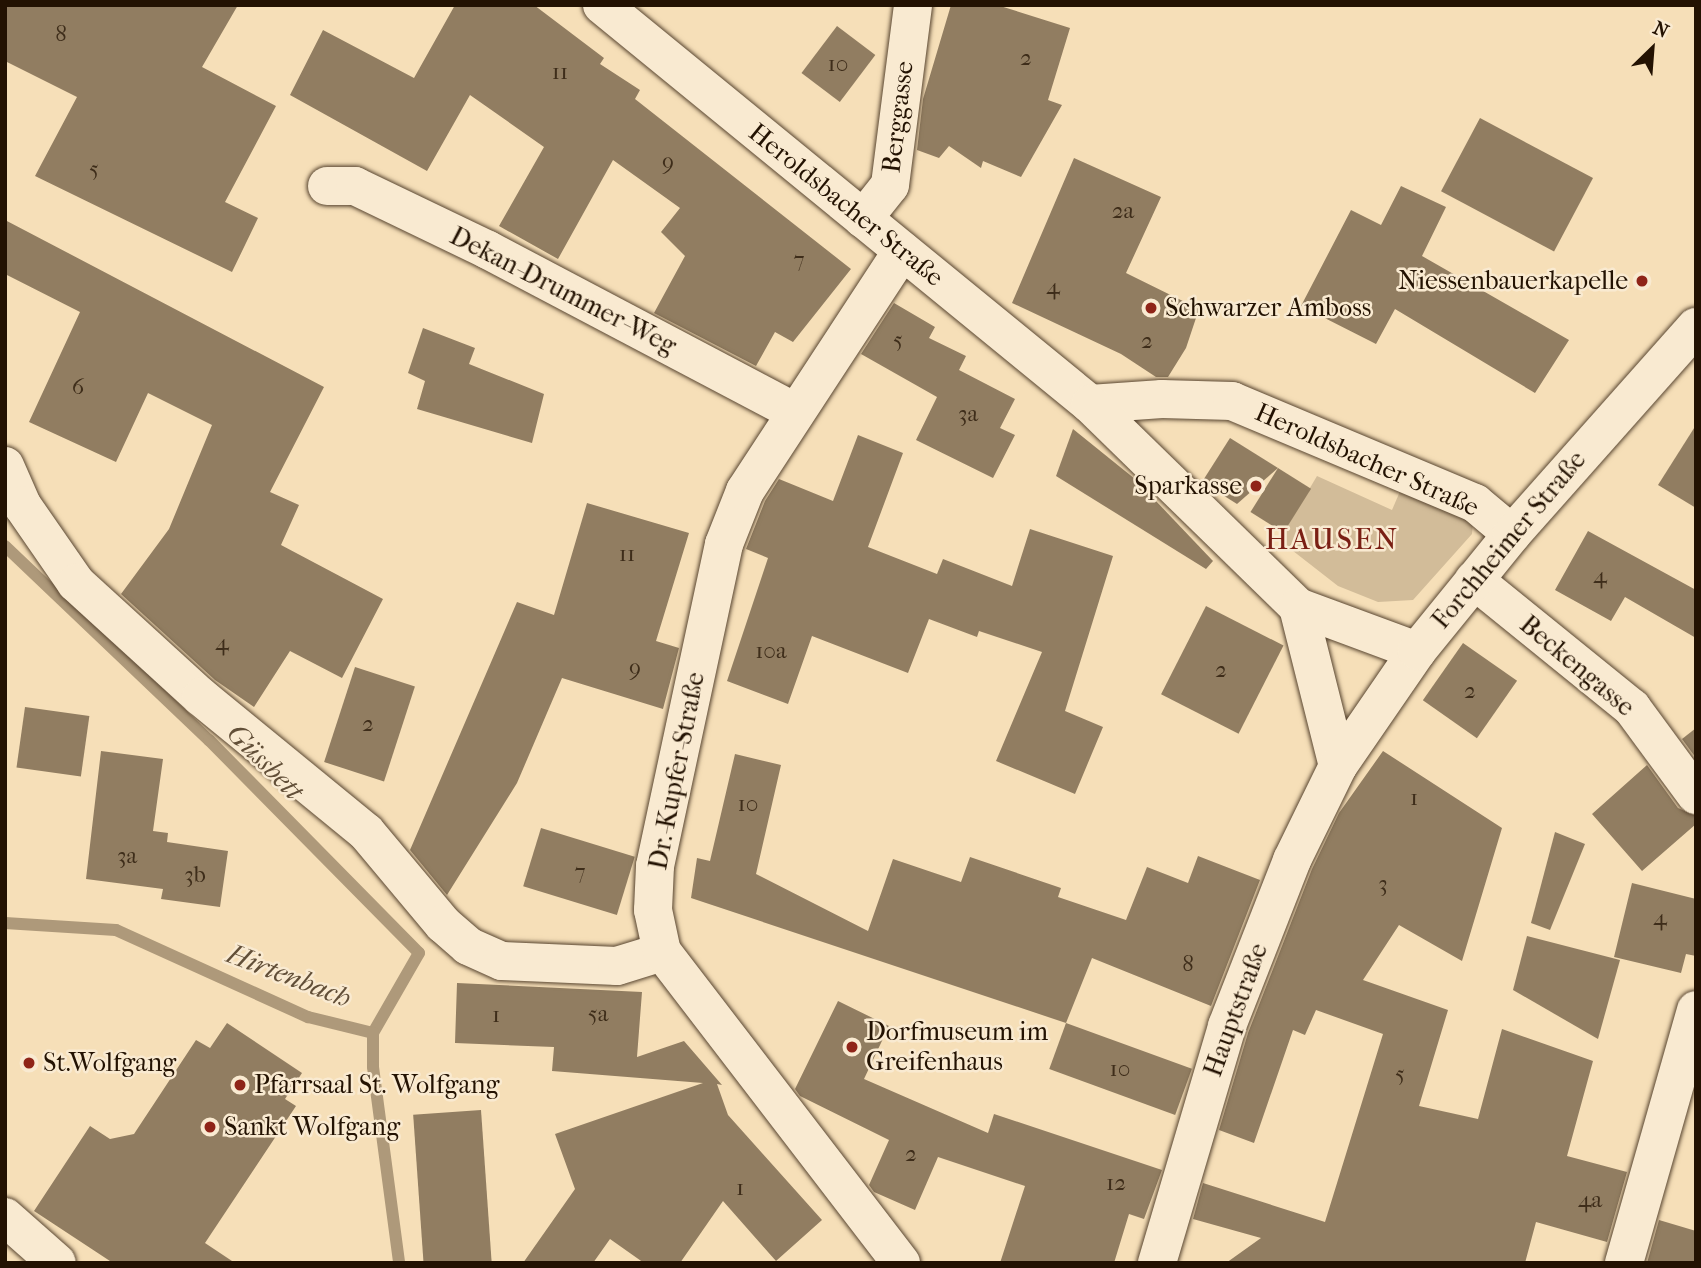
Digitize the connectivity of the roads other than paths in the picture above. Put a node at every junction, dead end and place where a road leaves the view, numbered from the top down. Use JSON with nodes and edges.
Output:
{"nodes":[{"id":1,"x":602,"y":5,"type":"edge"},
{"id":2,"x":912,"y":5,"type":"edge"},
{"id":3,"x":327,"y":186,"type":"dead end"},
{"id":4,"x":863,"y":219,"type":"junction"},
{"id":5,"x":902,"y":251,"type":"junction"},
{"id":6,"x":1696,"y":327,"type":"edge"},
{"id":7,"x":1090,"y":404,"type":"junction"},
{"id":8,"x":794,"y":412,"type":"junction"},
{"id":9,"x":5,"y":466,"type":"edge"},
{"id":10,"x":1511,"y":534,"type":"junction"},
{"id":11,"x":1474,"y":580,"type":"junction"},
{"id":12,"x":1298,"y":607,"type":"junction"},
{"id":13,"x":1417,"y":651,"type":"junction"},
{"id":14,"x":1338,"y":766,"type":"junction"},
{"id":15,"x":1696,"y":795,"type":"edge"},
{"id":16,"x":662,"y":953,"type":"junction"},
{"id":17,"x":1696,"y":1010,"type":"edge"},
{"id":18,"x":5,"y":1217,"type":"edge"},
{"id":19,"x":57,"y":1263,"type":"edge"},
{"id":20,"x":901,"y":1263,"type":"edge"},
{"id":21,"x":1157,"y":1263,"type":"edge"},
{"id":22,"x":1624,"y":1263,"type":"edge"}],
"edges":[{"from":1,"to":4,"type":"street","name":"Heroldsbacher Straße"},
{"from":2,"to":4,"type":"street","name":"Berggasse"},
{"from":3,"to":8,"type":"street","name":"Dekan-Drummer-Weg"},
{"from":4,"to":5,"type":"street","name":"Heroldsbacher Straße"},
{"from":5,"to":7,"type":"street","name":"Heroldsbacher Straße"},
{"from":5,"to":8,"type":"street","name":"Dr.-Kupfer-Straße"},
{"from":6,"to":10,"type":"street","name":"Forchheimer Straße"},
{"from":7,"to":10,"type":"street","name":"Heroldsbacher Straße"},
{"from":7,"to":12,"type":"street","name":"Heroldsbacher Straße"},
{"from":8,"to":16,"type":"street","name":"Dr.-Kupfer-Straße"},
{"from":9,"to":16,"type":"street"},
{"from":10,"to":11,"type":"street","name":"Forchheimer Straße"},
{"from":11,"to":13,"type":"street","name":"Forchheimer Straße"},
{"from":11,"to":15,"type":"street","name":"Beckengasse"},
{"from":12,"to":13,"type":"street","name":"Heroldsbacher Straße"},
{"from":12,"to":14,"type":"street"},
{"from":13,"to":14,"type":"street","name":"Forchheimer Straße"},
{"from":14,"to":21,"type":"street","name":"Hauptstraße"},
{"from":16,"to":20,"type":"street","name":"Dr.-Kupfer-Straße"},
{"from":17,"to":22,"type":"street"},
{"from":18,"to":19,"type":"street"}]}
